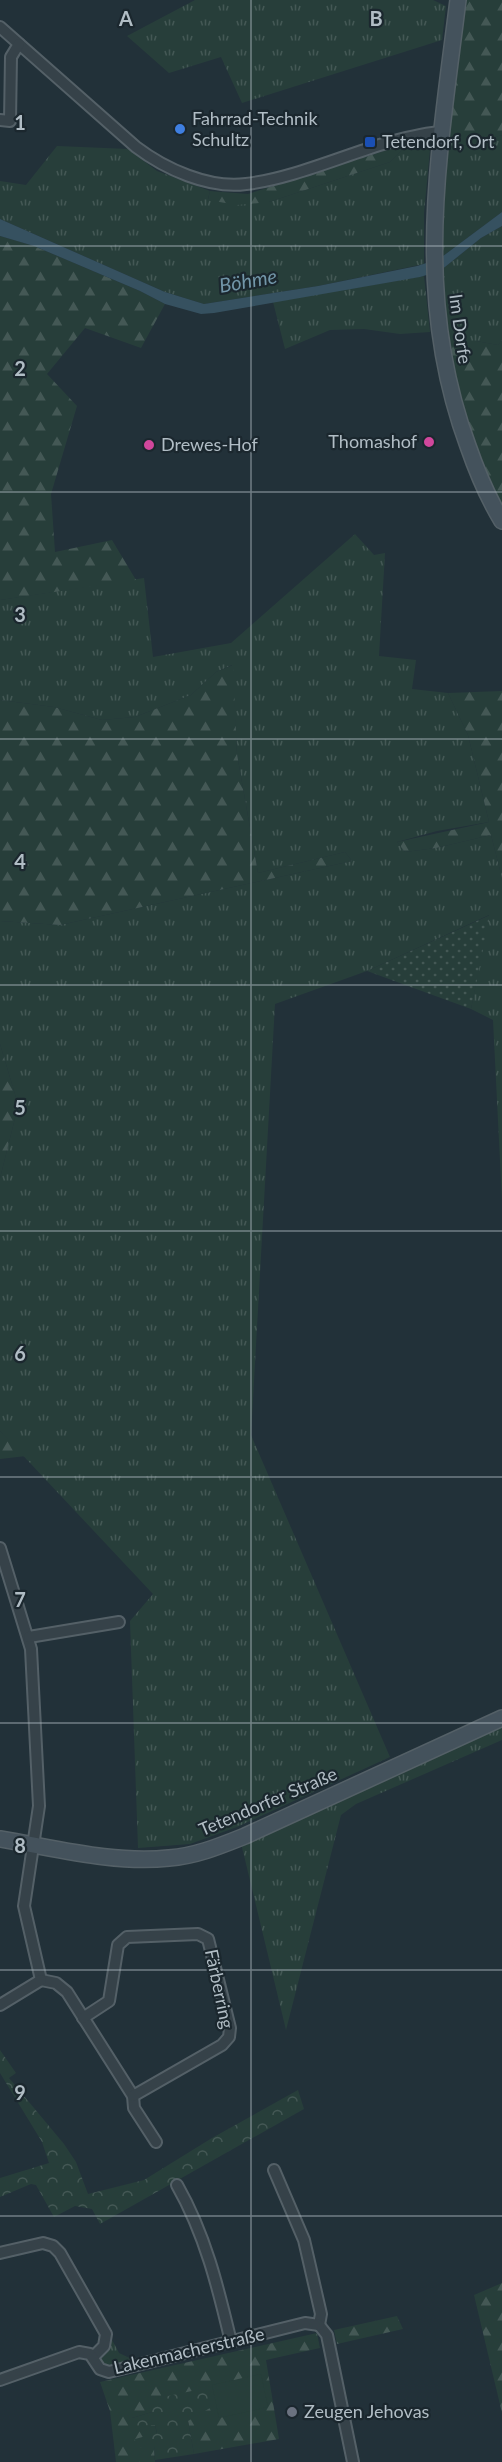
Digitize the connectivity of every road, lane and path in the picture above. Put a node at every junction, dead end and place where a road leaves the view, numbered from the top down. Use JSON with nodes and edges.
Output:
{"nodes":[{"id":1,"x":458,"y":0,"type":"edge"},
{"id":2,"x":0,"y":27,"type":"edge"},
{"id":3,"x":20,"y":44,"type":"junction"},
{"id":4,"x":0,"y":120,"type":"edge"},
{"id":5,"x":442,"y":132,"type":"junction"},
{"id":6,"x":502,"y":521,"type":"edge"},
{"id":7,"x":0,"y":1548,"type":"edge"},
{"id":8,"x":119,"y":1622,"type":"dead end"},
{"id":9,"x":29,"y":1637,"type":"junction"},
{"id":10,"x":502,"y":1718,"type":"edge"},
{"id":11,"x":0,"y":1839,"type":"edge"},
{"id":12,"x":33,"y":1844,"type":"junction"},
{"id":13,"x":41,"y":1980,"type":"junction"},
{"id":14,"x":0,"y":2005,"type":"edge"},
{"id":15,"x":83,"y":2018,"type":"junction"},
{"id":16,"x":134,"y":2096,"type":"junction"},
{"id":17,"x":156,"y":2142,"type":"dead end"},
{"id":18,"x":274,"y":2170,"type":"dead end"},
{"id":19,"x":177,"y":2185,"type":"dead end"},
{"id":20,"x":0,"y":2253,"type":"edge"},
{"id":21,"x":319,"y":2325,"type":"junction"},
{"id":22,"x":231,"y":2342,"type":"junction"},
{"id":23,"x":93,"y":2356,"type":"junction"},
{"id":24,"x":0,"y":2380,"type":"edge"},
{"id":25,"x":353,"y":2462,"type":"edge"}],
"edges":[{"from":1,"to":5,"type":"street","name":"Im Dorfe"},
{"from":2,"to":3,"type":"street"},
{"from":3,"to":4,"type":"street"},
{"from":3,"to":5,"type":"street"},
{"from":5,"to":6,"type":"street","name":"Im Dorfe"},
{"from":7,"to":9,"type":"street"},
{"from":8,"to":9,"type":"street"},
{"from":9,"to":12,"type":"street"},
{"from":10,"to":12,"type":"street","name":"Tetendorfer Straße"},
{"from":11,"to":12,"type":"street","name":"Tetendorfer Straße"},
{"from":12,"to":13,"type":"street"},
{"from":13,"to":14,"type":"street"},
{"from":13,"to":15,"type":"street"},
{"from":15,"to":16,"type":"street"},
{"from":15,"to":16,"type":"street","name":"Färberring"},
{"from":16,"to":17,"type":"street"},
{"from":18,"to":21,"type":"street"},
{"from":19,"to":22,"type":"street"},
{"from":20,"to":23,"type":"street"},
{"from":21,"to":22,"type":"street","name":"Lakenmacherstraße"},
{"from":21,"to":25,"type":"street"},
{"from":22,"to":23,"type":"street","name":"Lakenmacherstraße"},
{"from":23,"to":24,"type":"street","name":"Lakenmacherstraße"}]}
